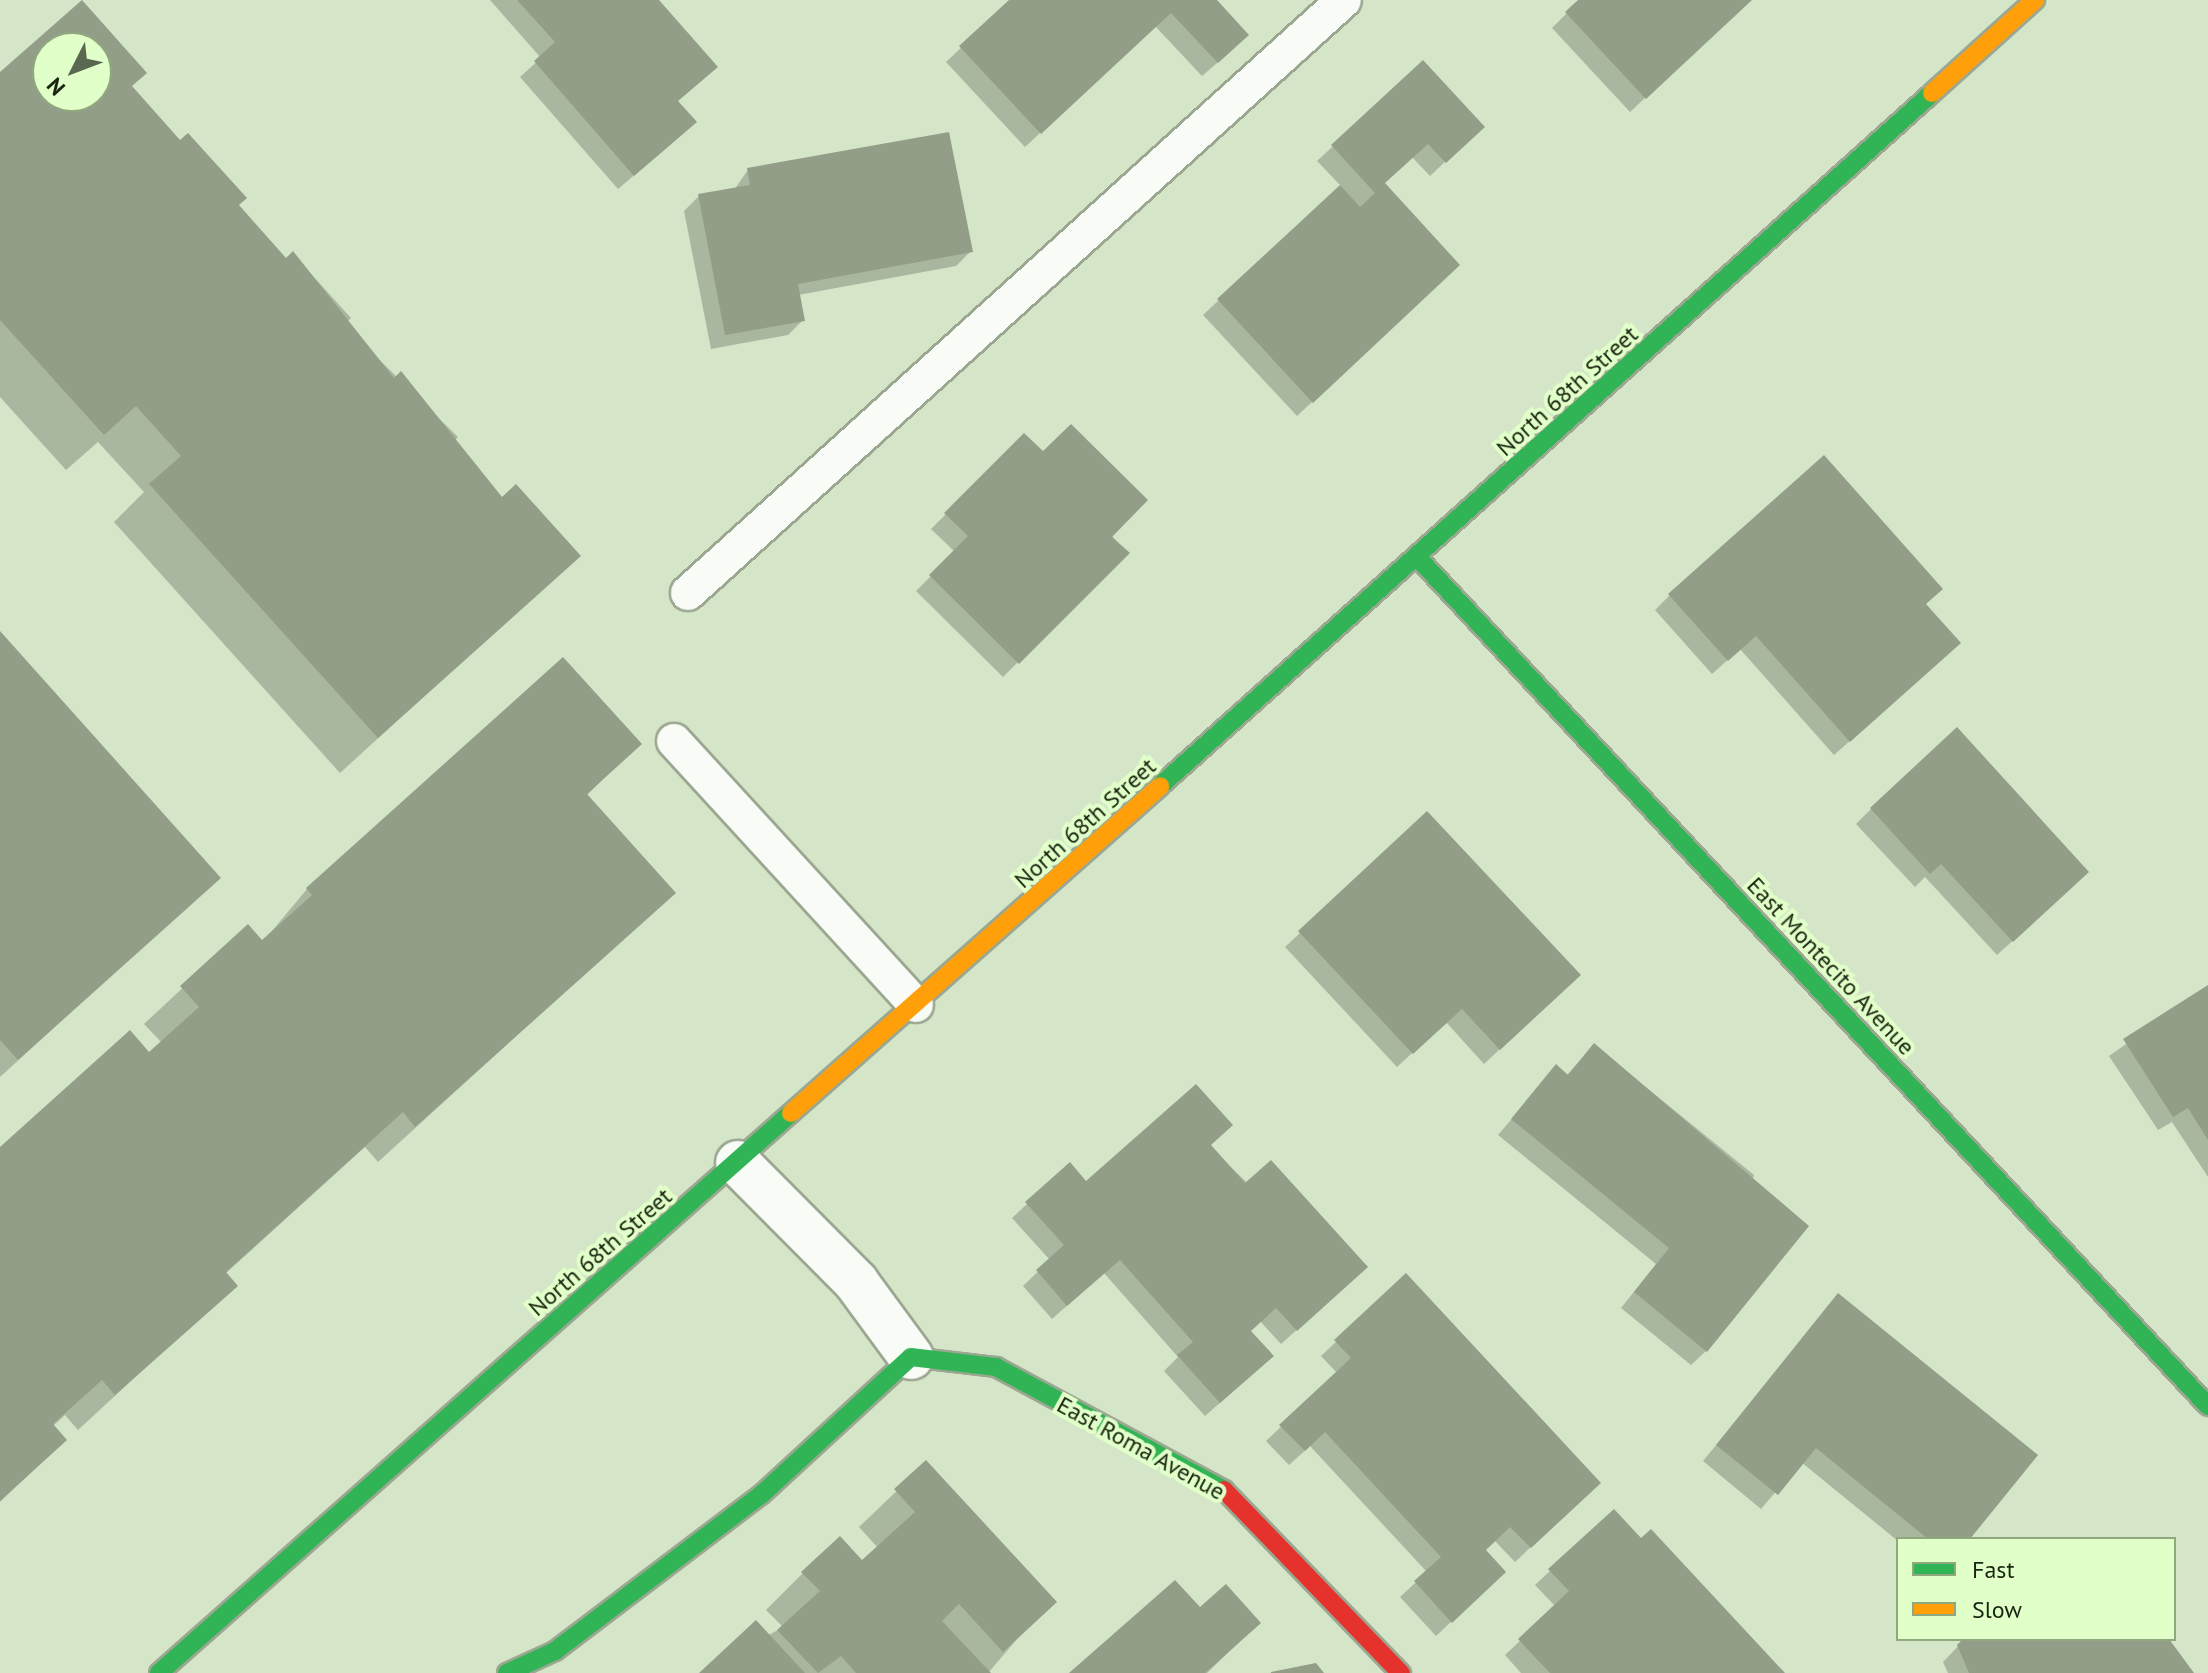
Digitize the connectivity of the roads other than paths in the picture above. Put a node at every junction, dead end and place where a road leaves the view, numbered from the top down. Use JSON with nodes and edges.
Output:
{"nodes":[{"id":1,"x":1344,"y":0,"type":"edge"},
{"id":2,"x":2035,"y":0,"type":"edge"},
{"id":3,"x":1418,"y":558,"type":"junction"},
{"id":4,"x":688,"y":593,"type":"dead end"},
{"id":5,"x":674,"y":741,"type":"dead end"},
{"id":6,"x":916,"y":1005,"type":"junction"},
{"id":7,"x":738,"y":1163,"type":"junction"},
{"id":8,"x":911,"y":1357,"type":"junction"},
{"id":9,"x":2208,"y":1406,"type":"edge"},
{"id":10,"x":565,"y":1662,"type":"edge"},
{"id":11,"x":159,"y":1673,"type":"edge"},
{"id":12,"x":507,"y":1673,"type":"edge"},
{"id":13,"x":1401,"y":1673,"type":"edge"}],
"edges":[{"from":1,"to":4,"type":"lane"},
{"from":2,"to":3,"type":"street","name":"North 68th Street"},
{"from":3,"to":6,"type":"street","name":"North 68th Street"},
{"from":3,"to":9,"type":"street","name":"East Montecito Avenue"},
{"from":5,"to":6,"type":"lane"},
{"from":6,"to":7,"type":"street","name":"North 68th Street"},
{"from":7,"to":8,"type":"street"},
{"from":7,"to":11,"type":"street","name":"North 68th Street"},
{"from":8,"to":10,"type":"street"},
{"from":8,"to":13,"type":"street","name":"East Roma Avenue"},
{"from":10,"to":12,"type":"street"}]}
